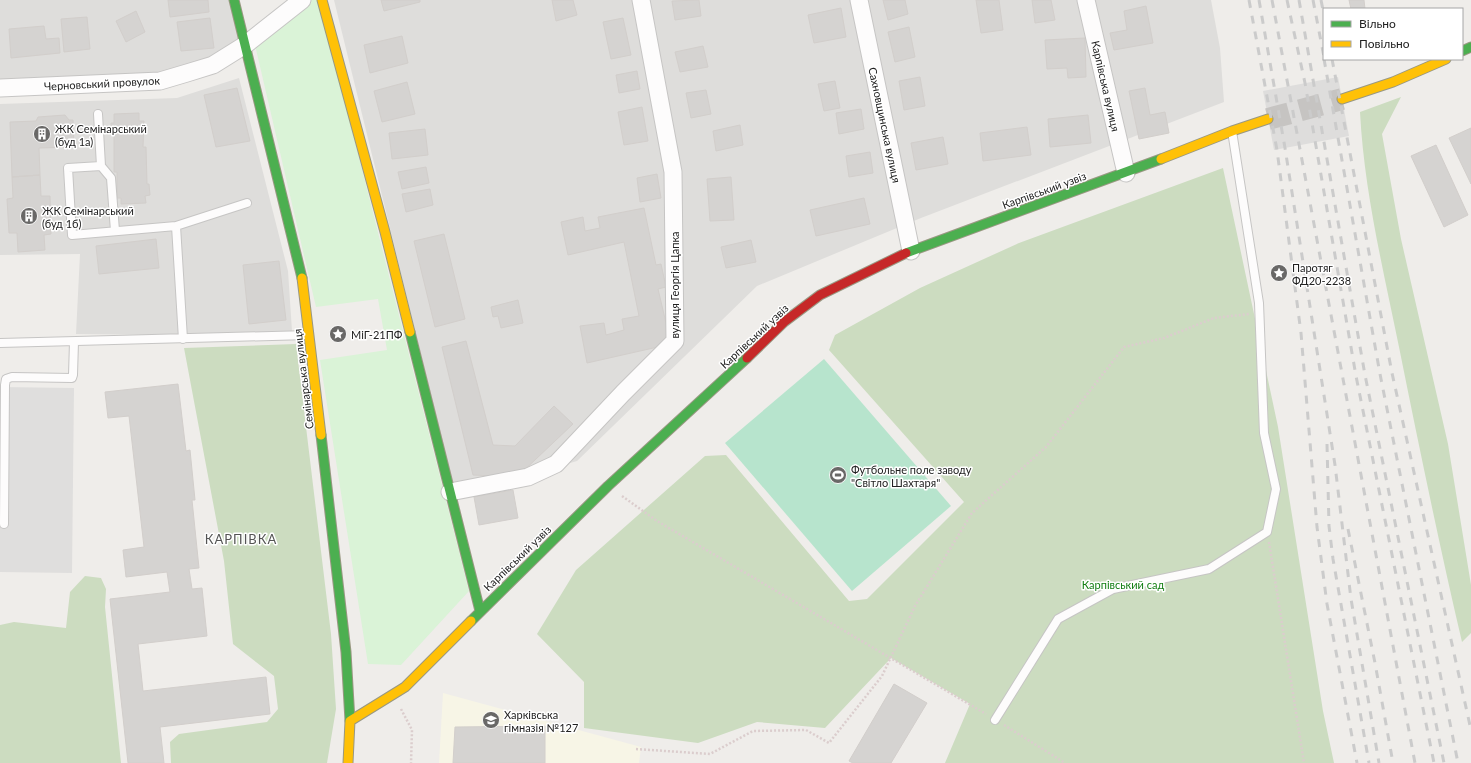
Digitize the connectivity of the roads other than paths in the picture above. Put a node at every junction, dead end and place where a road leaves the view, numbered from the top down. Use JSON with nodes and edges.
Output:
{"nodes":[{"id":1,"x":234,"y":0,"type":"edge"},
{"id":2,"x":302,"y":0,"type":"edge"},
{"id":3,"x":322,"y":0,"type":"edge"},
{"id":4,"x":641,"y":0,"type":"edge"},
{"id":5,"x":859,"y":0,"type":"edge"},
{"id":6,"x":1086,"y":0,"type":"edge"},
{"id":7,"x":245,"y":46,"type":"junction"},
{"id":8,"x":1444,"y":60,"type":"edge"},
{"id":9,"x":0,"y":88,"type":"edge"},
{"id":10,"x":1342,"y":99,"type":"tunnel mouth"},
{"id":11,"x":98,"y":114,"type":"dead end"},
{"id":12,"x":1268,"y":119,"type":"tunnel mouth"},
{"id":13,"x":1232,"y":130,"type":"junction"},
{"id":14,"x":101,"y":166,"type":"junction"},
{"id":15,"x":1126,"y":173,"type":"junction"},
{"id":16,"x":247,"y":203,"type":"dead end"},
{"id":17,"x":176,"y":226,"type":"junction"},
{"id":18,"x":115,"y":231,"type":"junction"},
{"id":19,"x":911,"y":251,"type":"junction"},
{"id":20,"x":310,"y":335,"type":"junction"},
{"id":21,"x":184,"y":339,"type":"junction"},
{"id":22,"x":74,"y":342,"type":"junction"},
{"id":23,"x":0,"y":343,"type":"edge"},
{"id":24,"x":450,"y":492,"type":"junction"},
{"id":25,"x":4,"y":524,"type":"dead end"},
{"id":26,"x":480,"y":611,"type":"junction"},
{"id":27,"x":350,"y":720,"type":"junction"},
{"id":28,"x":995,"y":720,"type":"road end"},
{"id":29,"x":348,"y":763,"type":"edge"}],
"edges":[{"from":1,"to":7,"type":"main road","name":"Семінарська вулиця"},
{"from":2,"to":7,"type":"street","name":"Черновський провулок"},
{"from":3,"to":24,"type":"main road"},
{"from":4,"to":24,"type":"street","name":"вулиця Георгія Цапка"},
{"from":5,"to":19,"type":"street","name":"Сахновщинська вулиця"},
{"from":6,"to":15,"type":"street","name":"Карпівська вулиця"},
{"from":7,"to":9,"type":"street","name":"Черновський провулок"},
{"from":7,"to":20,"type":"main road","name":"Семінарська вулиця"},
{"from":8,"to":10,"type":"main road"},
{"from":11,"to":14,"type":"lane"},
{"from":12,"to":13,"type":"main road","name":"Карпівський узвіз"},
{"from":13,"to":15,"type":"main road","name":"Карпівський узвіз"},
{"from":13,"to":28,"type":"lane"},
{"from":14,"to":18,"type":"lane"},
{"from":14,"to":18,"type":"lane"},
{"from":15,"to":19,"type":"main road","name":"Карпівський узвіз"},
{"from":16,"to":17,"type":"lane"},
{"from":17,"to":18,"type":"lane"},
{"from":17,"to":21,"type":"lane"},
{"from":19,"to":26,"type":"main road","name":"Карпівський узвіз"},
{"from":20,"to":21,"type":"lane"},
{"from":20,"to":27,"type":"main road","name":"Семінарська вулиця"},
{"from":21,"to":22,"type":"lane"},
{"from":22,"to":23,"type":"lane"},
{"from":22,"to":25,"type":"lane"},
{"from":24,"to":26,"type":"main road"},
{"from":26,"to":27,"type":"main road","name":"Карпівський узвіз"},
{"from":27,"to":29,"type":"main road","name":"Семінарська вулиця"}]}
